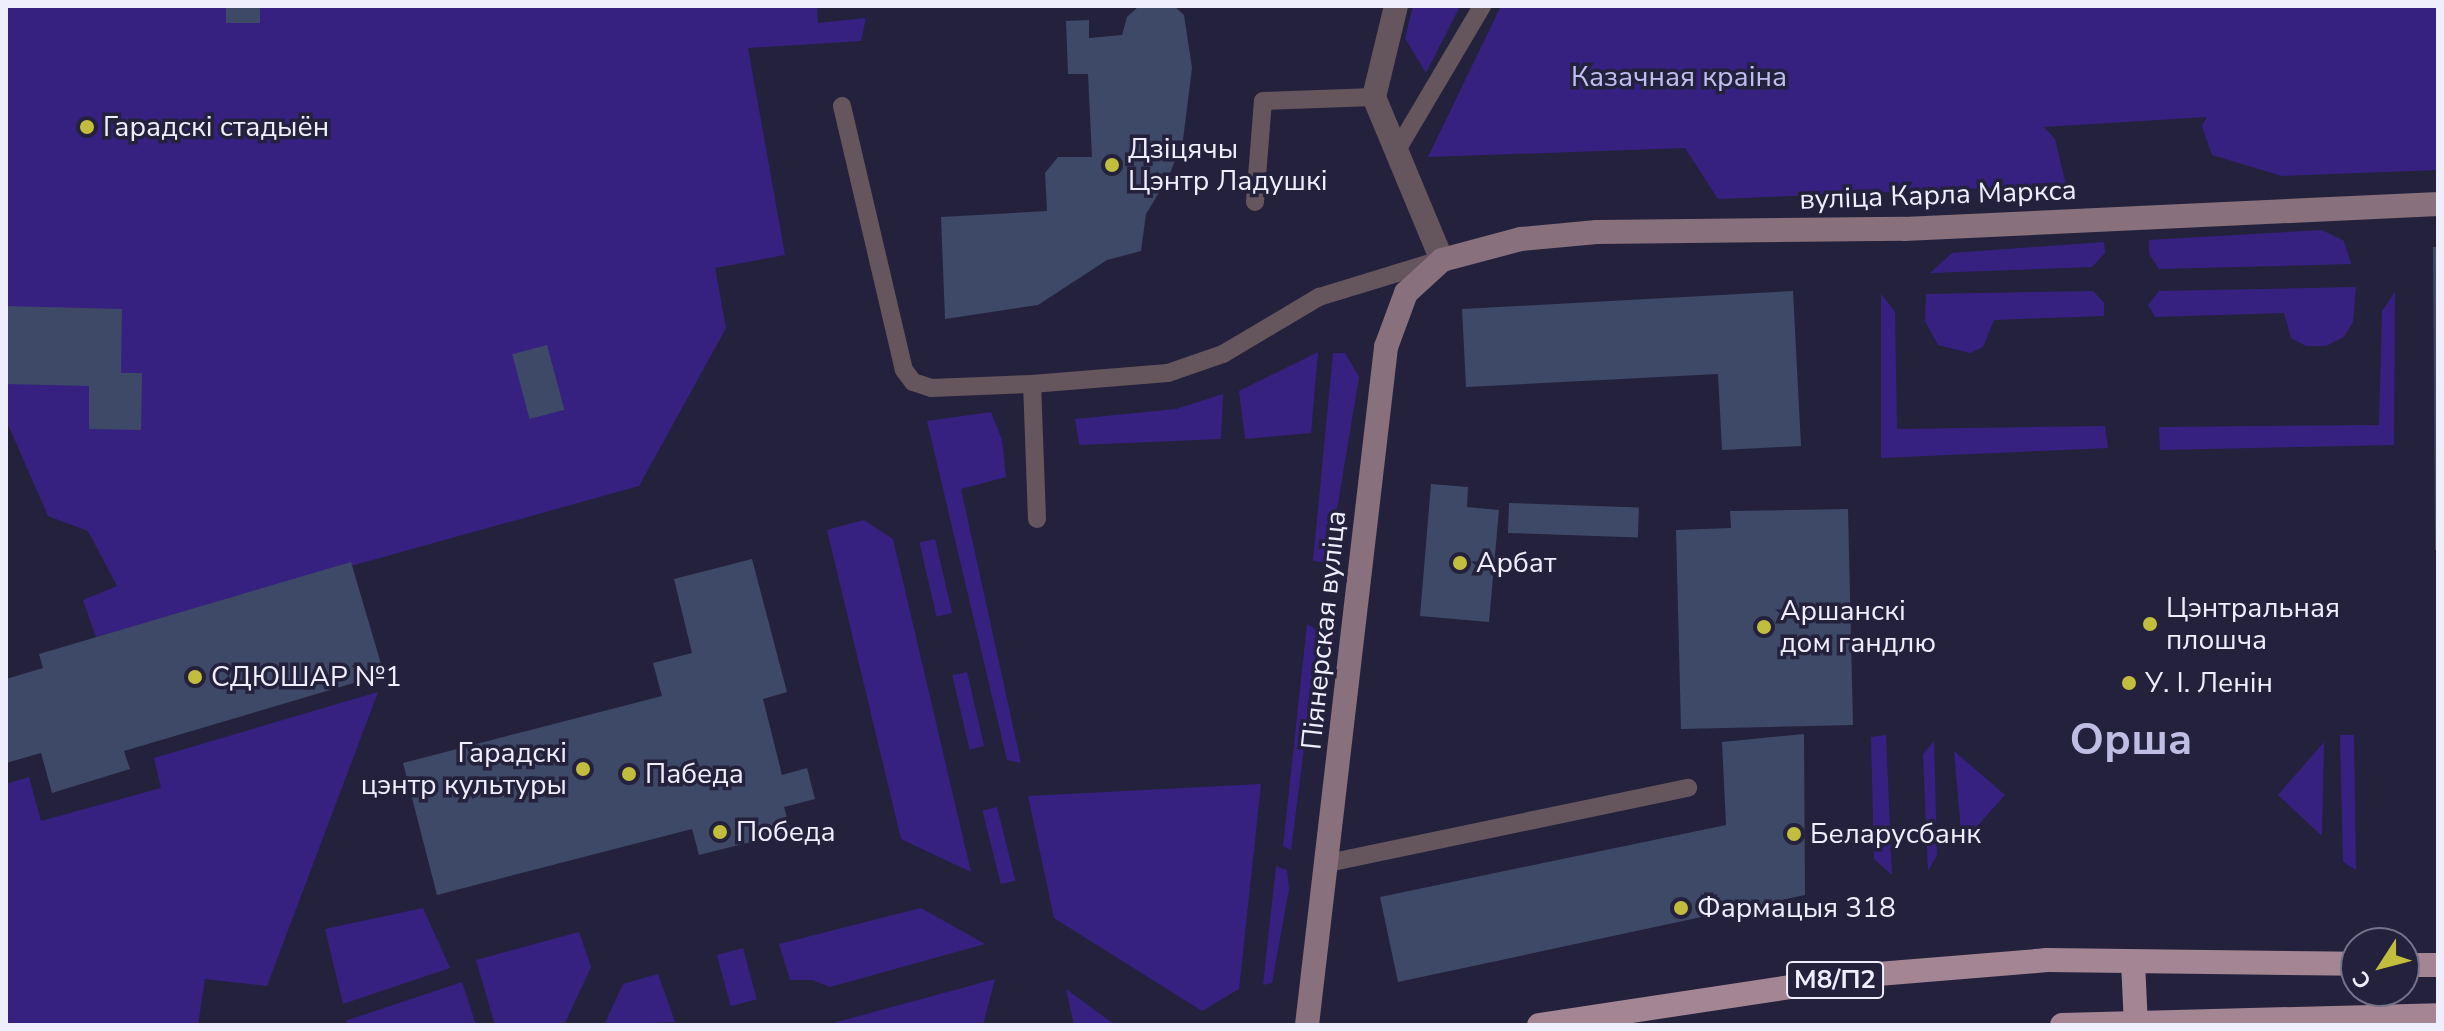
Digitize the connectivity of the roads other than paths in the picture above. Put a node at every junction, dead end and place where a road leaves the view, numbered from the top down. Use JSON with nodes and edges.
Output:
{"nodes":[{"id":1,"x":1396,"y":6,"type":"edge"},
{"id":2,"x":1482,"y":6,"type":"edge"},
{"id":3,"x":1374,"y":97,"type":"junction"},
{"id":4,"x":842,"y":106,"type":"dead end"},
{"id":5,"x":1397,"y":150,"type":"junction"},
{"id":6,"x":1255,"y":202,"type":"dead end"},
{"id":7,"x":2438,"y":204,"type":"edge"},
{"id":8,"x":1442,"y":260,"type":"junction"},
{"id":9,"x":1032,"y":384,"type":"junction"},
{"id":10,"x":1037,"y":519,"type":"dead end"},
{"id":11,"x":1688,"y":788,"type":"dead end"},
{"id":12,"x":1328,"y":863,"type":"junction"},
{"id":13,"x":2133,"y":962,"type":"junction"},
{"id":14,"x":2340,"y":964,"type":"edge"},
{"id":15,"x":2438,"y":1015,"type":"edge"},
{"id":16,"x":2136,"y":1022,"type":"edge"},
{"id":17,"x":1307,"y":1025,"type":"edge"},
{"id":18,"x":1539,"y":1025,"type":"edge"},
{"id":19,"x":2062,"y":1025,"type":"edge"}],
"edges":[{"from":1,"to":3,"type":"street"},
{"from":2,"to":5,"type":"lane"},
{"from":3,"to":5,"type":"street"},
{"from":3,"to":6,"type":"lane"},
{"from":4,"to":9,"type":"lane"},
{"from":5,"to":8,"type":"street"},
{"from":7,"to":8,"type":"street","name":"вуліца Карла Маркса"},
{"from":8,"to":9,"type":"lane"},
{"from":8,"to":12,"type":"street","name":"Піянерская вуліца"},
{"from":9,"to":10,"type":"lane"},
{"from":11,"to":12,"type":"lane"},
{"from":12,"to":17,"type":"street","name":"Піянерская вуліца"},
{"from":13,"to":14,"type":"main road","number":"М8/П2"},
{"from":13,"to":16,"type":"main road"},
{"from":13,"to":18,"type":"main road","number":"М8/П2"},
{"from":15,"to":16,"type":"main road"},
{"from":16,"to":19,"type":"main road"}]}
